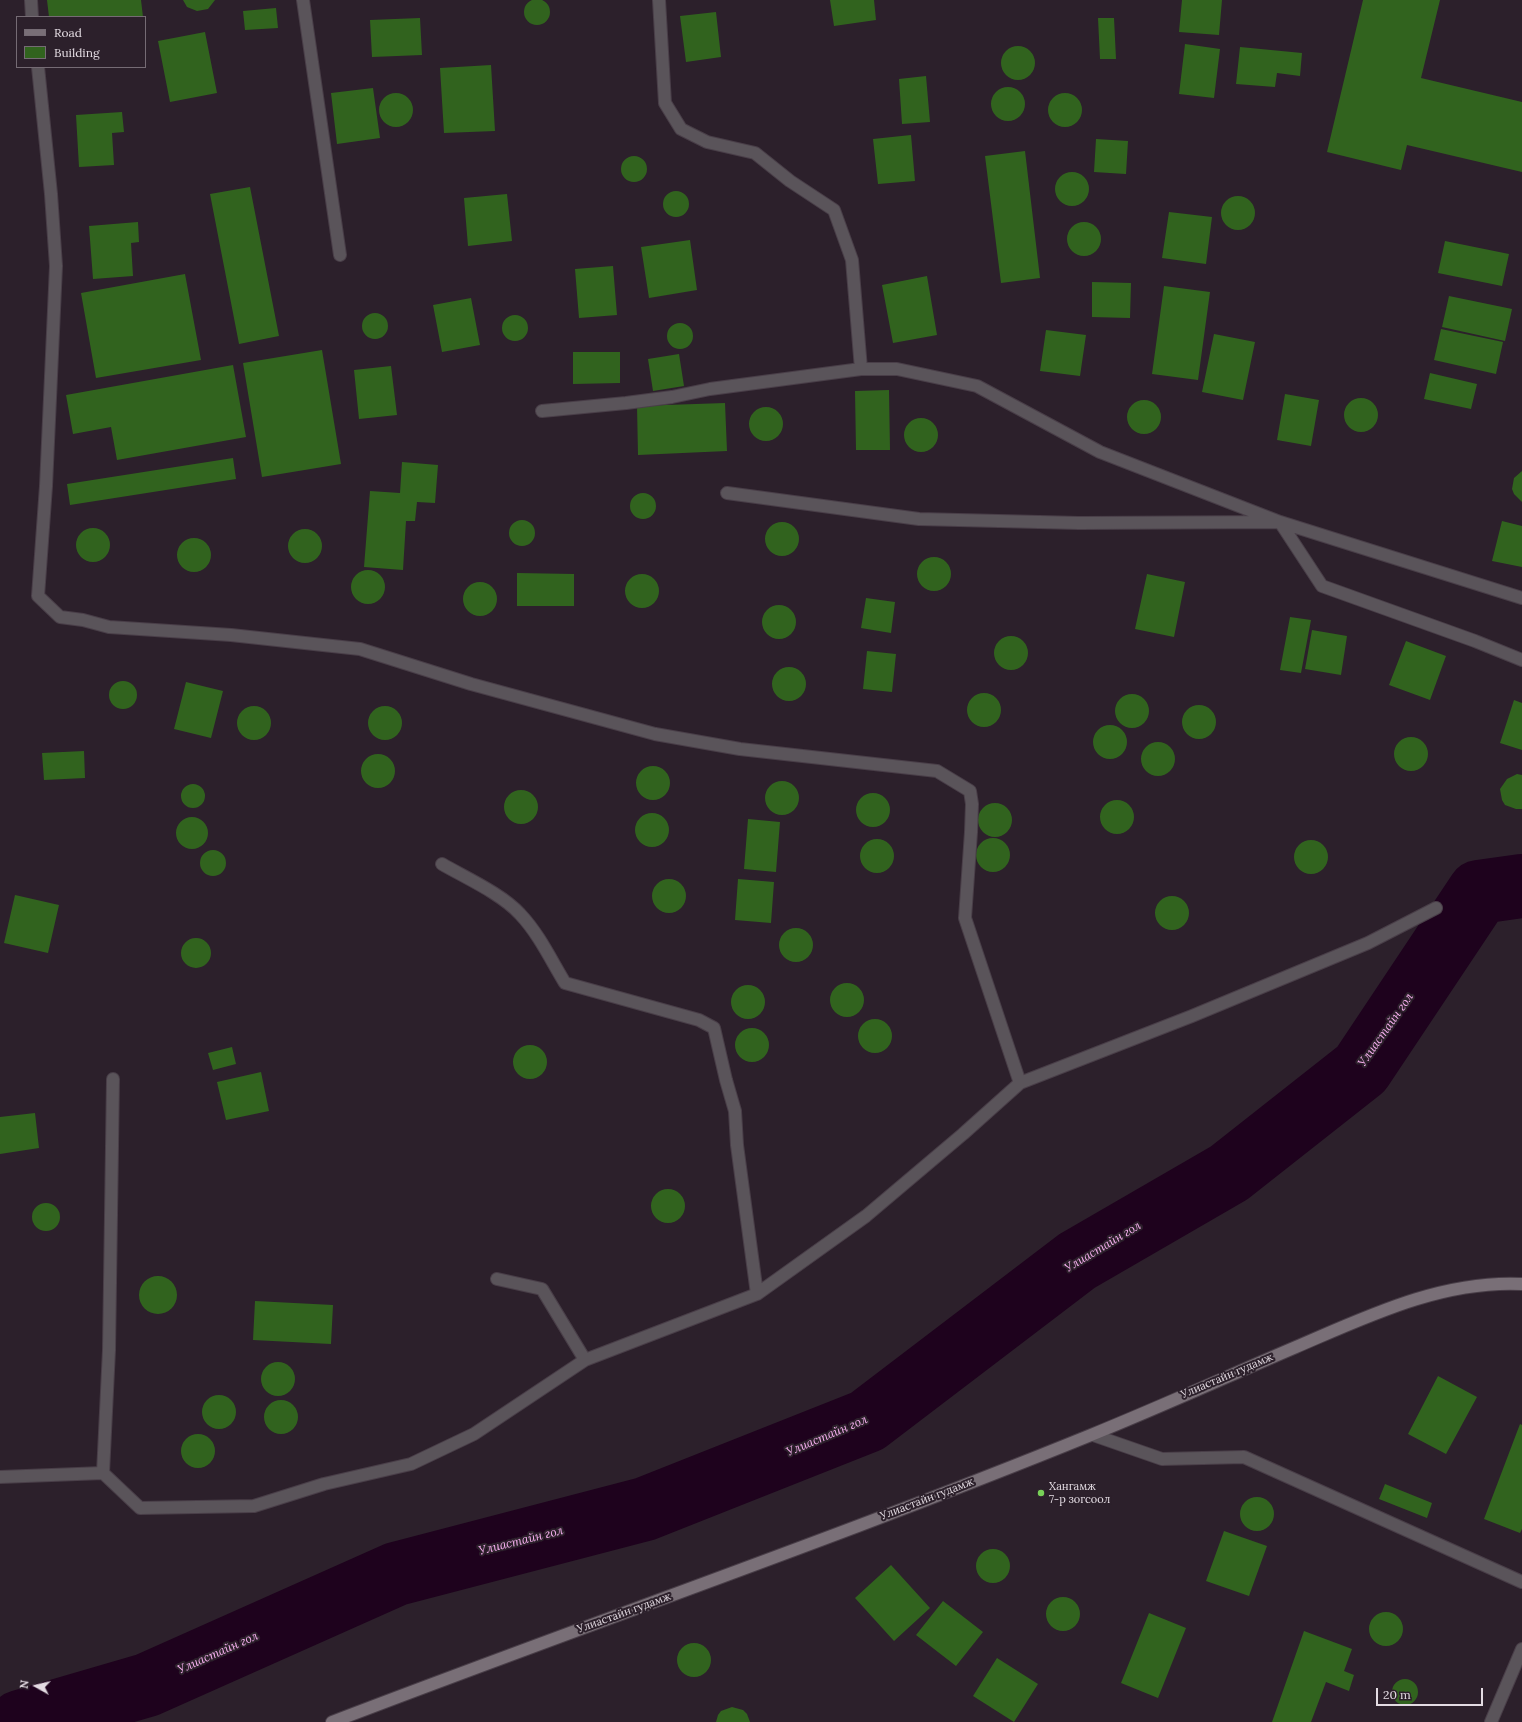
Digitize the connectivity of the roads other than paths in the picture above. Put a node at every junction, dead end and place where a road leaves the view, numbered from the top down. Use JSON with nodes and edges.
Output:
{"nodes":[{"id":1,"x":31,"y":0,"type":"edge"},
{"id":2,"x":302,"y":0,"type":"edge"},
{"id":3,"x":659,"y":0,"type":"edge"},
{"id":4,"x":32,"y":16,"type":"edge"},
{"id":5,"x":38,"y":68,"type":"edge"},
{"id":6,"x":340,"y":255,"type":"dead end"},
{"id":7,"x":861,"y":369,"type":"junction"},
{"id":8,"x":542,"y":411,"type":"dead end"},
{"id":9,"x":727,"y":493,"type":"dead end"},
{"id":10,"x":1280,"y":522,"type":"junction"},
{"id":11,"x":1522,"y":598,"type":"edge"},
{"id":12,"x":1522,"y":660,"type":"edge"},
{"id":13,"x":442,"y":864,"type":"dead end"},
{"id":14,"x":1436,"y":908,"type":"dead end"},
{"id":15,"x":113,"y":1079,"type":"dead end"},
{"id":16,"x":1020,"y":1083,"type":"junction"},
{"id":17,"x":497,"y":1279,"type":"dead end"},
{"id":18,"x":1522,"y":1284,"type":"edge"},
{"id":19,"x":757,"y":1294,"type":"junction"},
{"id":20,"x":585,"y":1360,"type":"junction"},
{"id":21,"x":1093,"y":1435,"type":"junction"},
{"id":22,"x":103,"y":1473,"type":"junction"},
{"id":23,"x":0,"y":1477,"type":"edge"},
{"id":24,"x":1522,"y":1582,"type":"edge"},
{"id":25,"x":1522,"y":1649,"type":"edge"},
{"id":26,"x":332,"y":1722,"type":"edge"},
{"id":27,"x":1490,"y":1722,"type":"edge"}],
"edges":[{"from":1,"to":4,"type":"street"},
{"from":2,"to":6,"type":"street"},
{"from":3,"to":7,"type":"street"},
{"from":5,"to":16,"type":"street"},
{"from":7,"to":8,"type":"street"},
{"from":7,"to":10,"type":"street"},
{"from":9,"to":10,"type":"street"},
{"from":10,"to":11,"type":"street"},
{"from":10,"to":12,"type":"street"},
{"from":13,"to":19,"type":"street"},
{"from":14,"to":16,"type":"street"},
{"from":15,"to":22,"type":"street"},
{"from":16,"to":19,"type":"street"},
{"from":17,"to":20,"type":"street"},
{"from":18,"to":21,"type":"main road","name":"Улиастайн гудамж"},
{"from":19,"to":20,"type":"street"},
{"from":20,"to":22,"type":"street"},
{"from":21,"to":24,"type":"street"},
{"from":21,"to":26,"type":"main road","name":"Улиастайн гудамж"},
{"from":22,"to":23,"type":"street"},
{"from":25,"to":27,"type":"street"}]}
